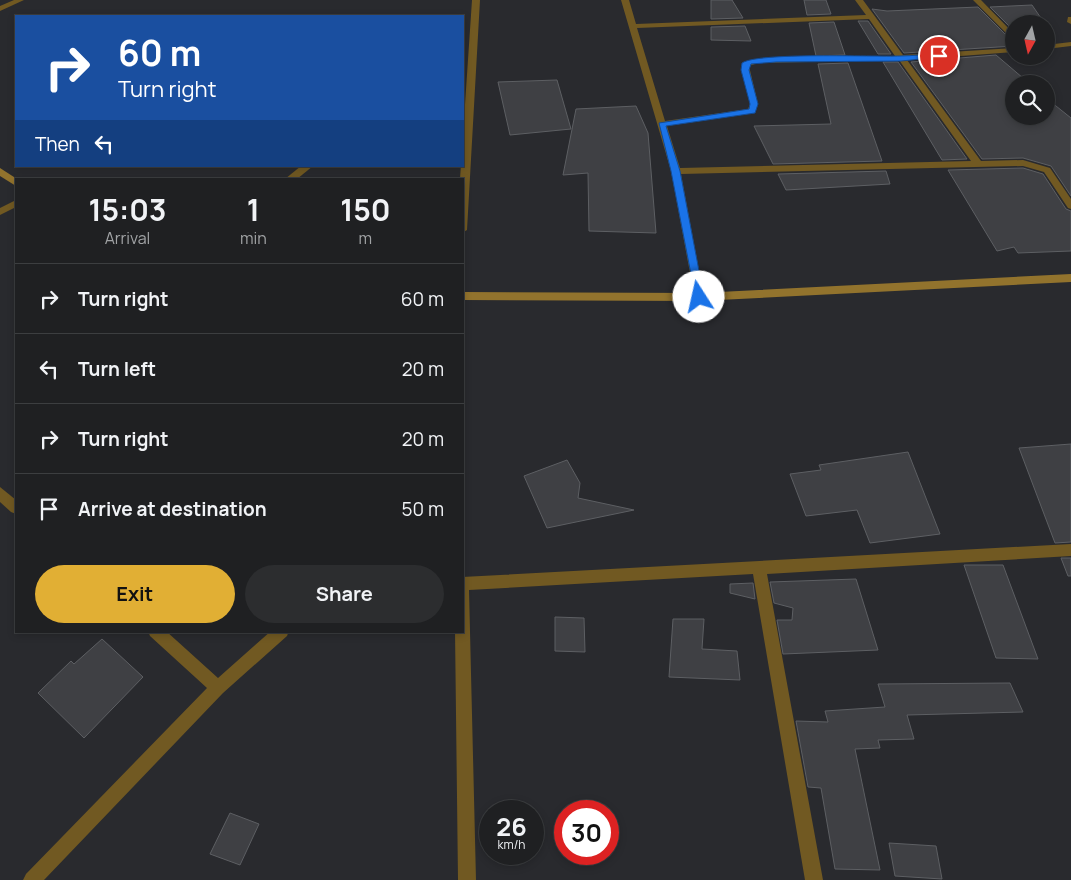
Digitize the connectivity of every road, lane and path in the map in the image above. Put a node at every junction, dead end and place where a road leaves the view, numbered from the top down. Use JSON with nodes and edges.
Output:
{"nodes":[{"id":1,"x":20,"y":0,"type":"edge"},
{"id":2,"x":476,"y":0,"type":"edge"},
{"id":3,"x":625,"y":0,"type":"edge"},
{"id":4,"x":859,"y":0,"type":"edge"},
{"id":5,"x":977,"y":0,"type":"edge"},
{"id":6,"x":0,"y":9,"type":"edge"},
{"id":7,"x":872,"y":17,"type":"junction"},
{"id":8,"x":632,"y":26,"type":"junction"},
{"id":9,"x":1005,"y":30,"type":"edge"},
{"id":10,"x":1071,"y":44,"type":"edge"},
{"id":11,"x":1055,"y":46,"type":"edge"},
{"id":12,"x":474,"y":49,"type":"junction"},
{"id":13,"x":1005,"y":51,"type":"edge"},
{"id":14,"x":464,"y":56,"type":"edge"},
{"id":15,"x":901,"y":58,"type":"junction"},
{"id":16,"x":662,"y":124,"type":"junction"},
{"id":17,"x":978,"y":164,"type":"junction"},
{"id":18,"x":307,"y":167,"type":"edge"},
{"id":19,"x":0,"y":171,"type":"edge"},
{"id":20,"x":676,"y":171,"type":"junction"},
{"id":21,"x":291,"y":178,"type":"edge"},
{"id":22,"x":15,"y":182,"type":"edge"},
{"id":23,"x":464,"y":200,"type":"edge"},
{"id":24,"x":15,"y":204,"type":"edge"},
{"id":25,"x":1071,"y":206,"type":"edge"},
{"id":26,"x":0,"y":212,"type":"edge"},
{"id":27,"x":1071,"y":278,"type":"edge"},
{"id":28,"x":464,"y":296,"type":"edge"},
{"id":29,"x":699,"y":297,"type":"junction"},
{"id":30,"x":0,"y":493,"type":"edge"},
{"id":31,"x":15,"y":507,"type":"edge"},
{"id":32,"x":1071,"y":550,"type":"edge"},
{"id":33,"x":759,"y":567,"type":"junction"},
{"id":34,"x":464,"y":584,"type":"edge"},
{"id":35,"x":156,"y":633,"type":"edge"},
{"id":36,"x":280,"y":633,"type":"edge"},
{"id":37,"x":463,"y":633,"type":"edge"},
{"id":38,"x":218,"y":688,"type":"junction"},
{"id":39,"x":32,"y":880,"type":"edge"},
{"id":40,"x":467,"y":880,"type":"edge"},
{"id":41,"x":814,"y":880,"type":"edge"}],
"edges":[{"from":1,"to":6,"type":"street"},
{"from":2,"to":12,"type":"street"},
{"from":3,"to":8,"type":"street"},
{"from":4,"to":7,"type":"street"},
{"from":5,"to":9,"type":"street"},
{"from":7,"to":8,"type":"street"},
{"from":7,"to":15,"type":"street"},
{"from":8,"to":16,"type":"street"},
{"from":10,"to":11,"type":"street"},
{"from":12,"to":14,"type":"street"},
{"from":12,"to":23,"type":"street"},
{"from":13,"to":15,"type":"street"},
{"from":15,"to":16,"type":"street"},
{"from":15,"to":17,"type":"street"},
{"from":16,"to":20,"type":"street"},
{"from":17,"to":20,"type":"street"},
{"from":17,"to":25,"type":"street"},
{"from":18,"to":21,"type":"street"},
{"from":19,"to":22,"type":"main road"},
{"from":20,"to":29,"type":"street"},
{"from":24,"to":26,"type":"street"},
{"from":27,"to":29,"type":"main road"},
{"from":28,"to":29,"type":"main road"},
{"from":30,"to":31,"type":"street"},
{"from":32,"to":33,"type":"street"},
{"from":33,"to":34,"type":"street"},
{"from":33,"to":41,"type":"street"},
{"from":35,"to":38,"type":"street"},
{"from":36,"to":38,"type":"street"},
{"from":37,"to":40,"type":"street"},
{"from":38,"to":39,"type":"street"}]}
